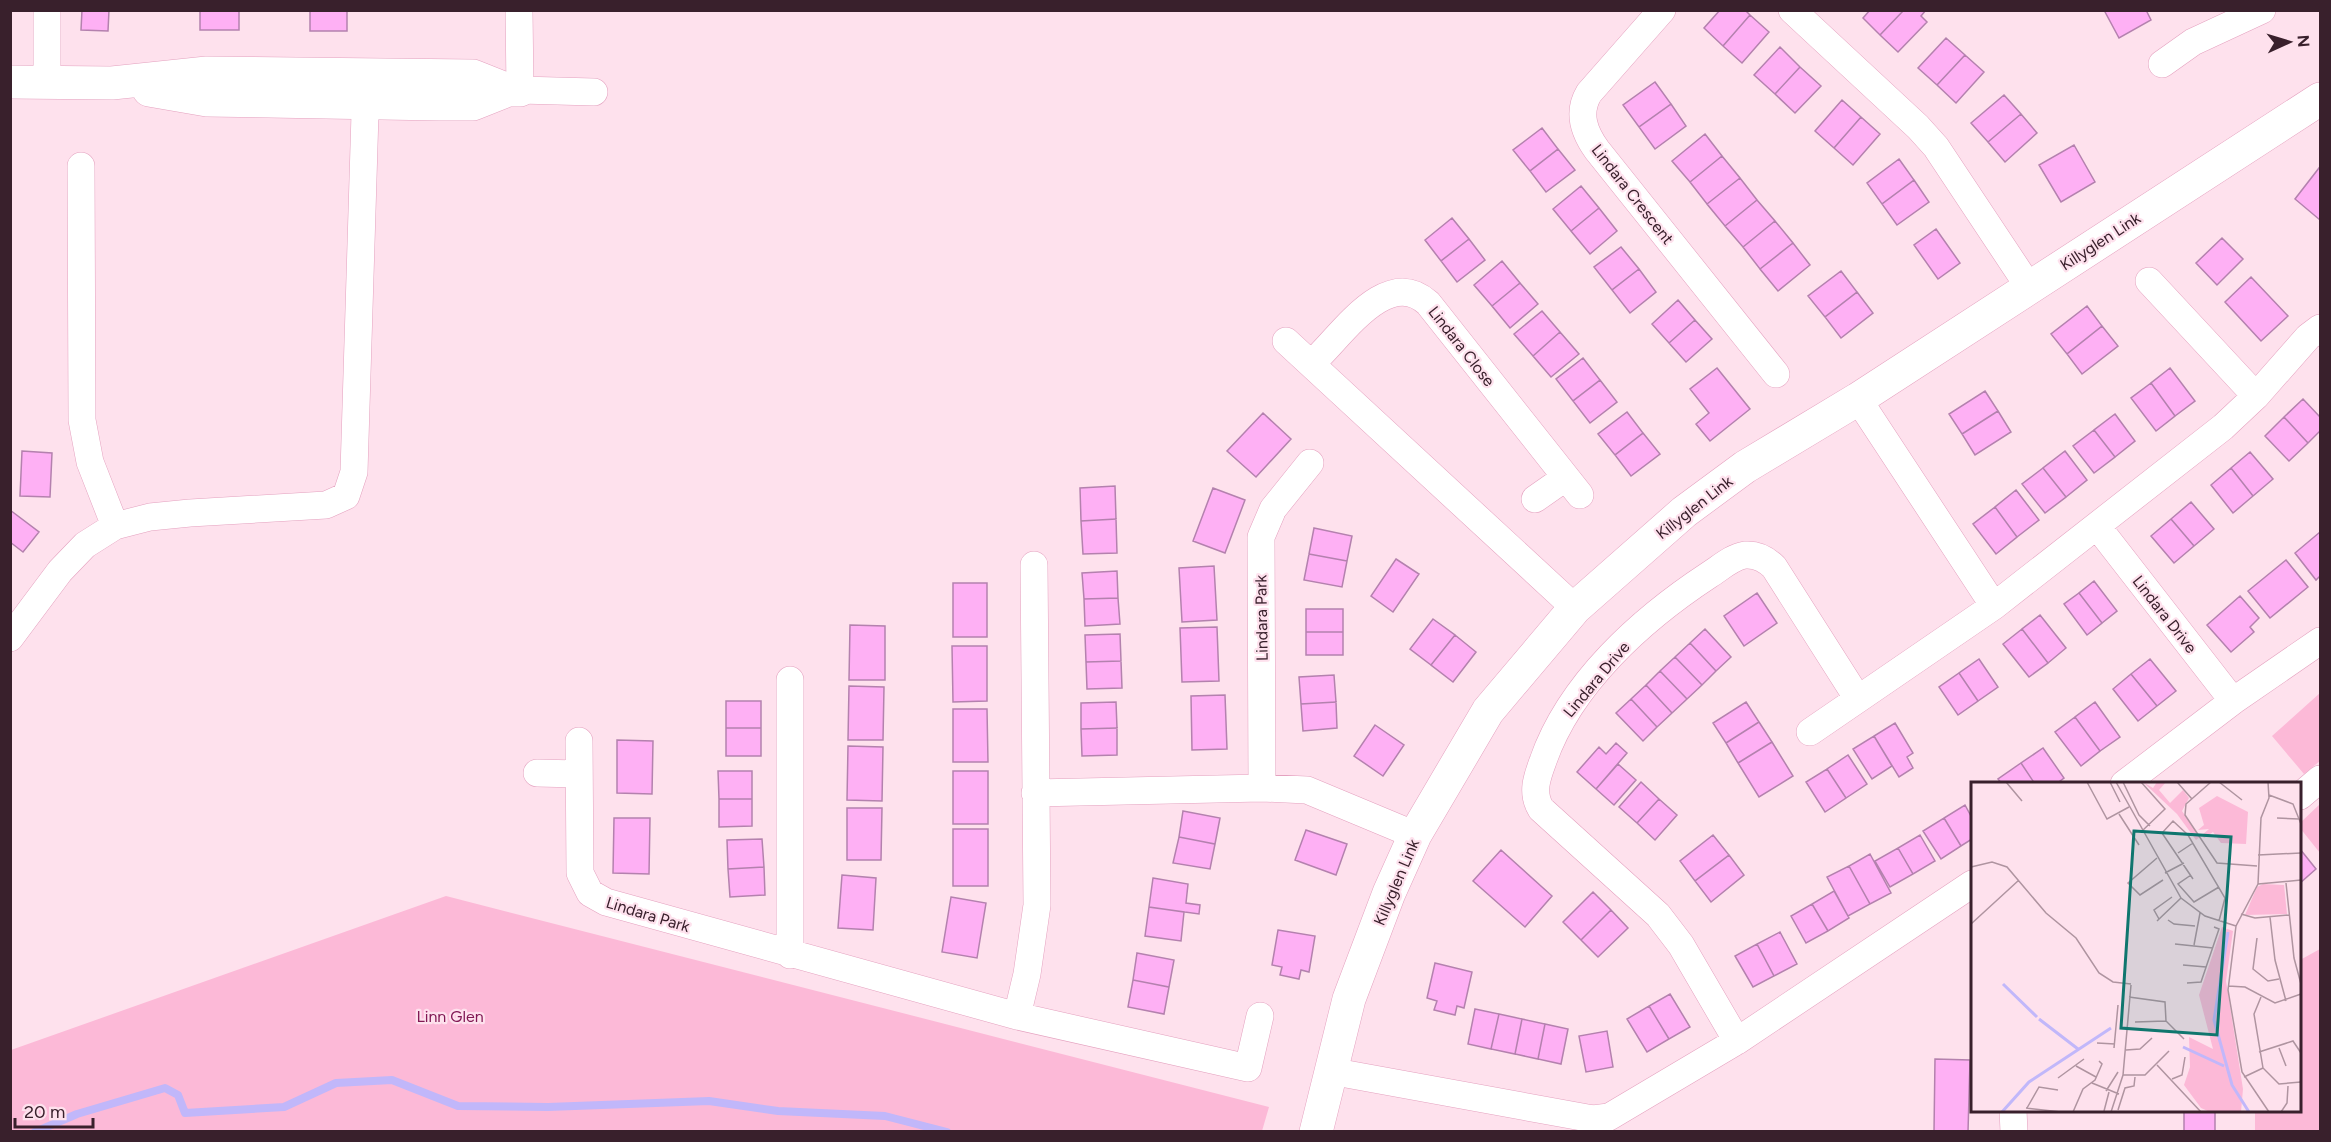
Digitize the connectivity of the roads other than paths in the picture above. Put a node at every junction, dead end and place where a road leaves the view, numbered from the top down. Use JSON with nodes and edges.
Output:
{"nodes":[{"id":1,"x":48,"y":10,"type":"edge"},
{"id":2,"x":519,"y":10,"type":"edge"},
{"id":3,"x":1662,"y":10,"type":"edge"},
{"id":4,"x":1792,"y":10,"type":"edge"},
{"id":5,"x":2262,"y":10,"type":"edge"},
{"id":6,"x":2162,"y":63,"type":"dead end"},
{"id":7,"x":10,"y":81,"type":"edge"},
{"id":8,"x":47,"y":82,"type":"junction"},
{"id":9,"x":366,"y":89,"type":"junction"},
{"id":10,"x":514,"y":90,"type":"junction"},
{"id":11,"x":594,"y":92,"type":"dead end"},
{"id":12,"x":2320,"y":99,"type":"edge"},
{"id":13,"x":81,"y":166,"type":"dead end"},
{"id":14,"x":2150,"y":281,"type":"dead end"},
{"id":15,"x":2029,"y":287,"type":"junction"},
{"id":16,"x":2320,"y":328,"type":"edge"},
{"id":17,"x":1286,"y":341,"type":"dead end"},
{"id":18,"x":1312,"y":363,"type":"junction"},
{"id":19,"x":1776,"y":374,"type":"dead end"},
{"id":20,"x":2256,"y":396,"type":"junction"},
{"id":21,"x":1858,"y":399,"type":"junction"},
{"id":22,"x":1310,"y":463,"type":"dead end"},
{"id":23,"x":1535,"y":499,"type":"dead end"},
{"id":24,"x":115,"y":526,"type":"junction"},
{"id":25,"x":2097,"y":526,"type":"junction"},
{"id":26,"x":1034,"y":565,"type":"dead end"},
{"id":27,"x":1994,"y":606,"type":"junction"},
{"id":28,"x":1575,"y":608,"type":"junction"},
{"id":29,"x":10,"y":638,"type":"edge"},
{"id":30,"x":2320,"y":641,"type":"edge"},
{"id":31,"x":790,"y":680,"type":"dead end"},
{"id":32,"x":1858,"y":699,"type":"junction"},
{"id":33,"x":2234,"y":701,"type":"junction"},
{"id":34,"x":1810,"y":732,"type":"dead end"},
{"id":35,"x":579,"y":741,"type":"dead end"},
{"id":36,"x":537,"y":774,"type":"dead end"},
{"id":37,"x":578,"y":774,"type":"junction"},
{"id":38,"x":2320,"y":779,"type":"edge"},
{"id":39,"x":2125,"y":782,"type":"edge"},
{"id":40,"x":1262,"y":788,"type":"junction"},
{"id":41,"x":1035,"y":793,"type":"junction"},
{"id":42,"x":2301,"y":795,"type":"edge"},
{"id":43,"x":1415,"y":835,"type":"junction"},
{"id":44,"x":1971,"y":885,"type":"edge"},
{"id":45,"x":790,"y":955,"type":"junction"},
{"id":46,"x":1017,"y":1016,"type":"junction"},
{"id":47,"x":1260,"y":1016,"type":"dead end"},
{"id":48,"x":1737,"y":1041,"type":"junction"},
{"id":49,"x":1330,"y":1071,"type":"junction"},
{"id":50,"x":2013,"y":1112,"type":"edge"},
{"id":51,"x":1316,"y":1131,"type":"edge"},
{"id":52,"x":2014,"y":1131,"type":"edge"}],
"edges":[{"from":1,"to":8,"type":"street"},
{"from":2,"to":10,"type":"street"},
{"from":3,"to":19,"type":"street","name":"Lindara Crescent"},
{"from":4,"to":15,"type":"street"},
{"from":5,"to":6,"type":"street"},
{"from":7,"to":8,"type":"street"},
{"from":8,"to":9,"type":"street"},
{"from":9,"to":10,"type":"street"},
{"from":9,"to":24,"type":"street"},
{"from":10,"to":11,"type":"street"},
{"from":12,"to":15,"type":"street","name":"Killyglen Link"},
{"from":13,"to":24,"type":"street"},
{"from":14,"to":20,"type":"street"},
{"from":15,"to":21,"type":"street","name":"Killyglen Link"},
{"from":16,"to":20,"type":"street"},
{"from":17,"to":18,"type":"street"},
{"from":18,"to":23,"type":"street","name":"Lindara Close"},
{"from":18,"to":28,"type":"street"},
{"from":20,"to":25,"type":"street"},
{"from":21,"to":27,"type":"street"},
{"from":21,"to":28,"type":"street","name":"Killyglen Link"},
{"from":22,"to":40,"type":"street","name":"Lindara Park"},
{"from":24,"to":29,"type":"street"},
{"from":25,"to":27,"type":"street"},
{"from":25,"to":33,"type":"street","name":"Lindara Drive"},
{"from":26,"to":41,"type":"street"},
{"from":27,"to":32,"type":"street"},
{"from":28,"to":43,"type":"street","name":"Killyglen Link"},
{"from":30,"to":33,"type":"street"},
{"from":31,"to":45,"type":"street"},
{"from":32,"to":34,"type":"street"},
{"from":32,"to":48,"type":"street","name":"Lindara Drive"},
{"from":33,"to":39,"type":"street"},
{"from":35,"to":37,"type":"street","name":"Lindara Park"},
{"from":36,"to":37,"type":"street"},
{"from":37,"to":45,"type":"street","name":"Lindara Park"},
{"from":38,"to":42,"type":"street"},
{"from":40,"to":41,"type":"street"},
{"from":40,"to":43,"type":"street"},
{"from":41,"to":46,"type":"street"},
{"from":43,"to":49,"type":"street","name":"Killyglen Link"},
{"from":44,"to":48,"type":"street"},
{"from":45,"to":46,"type":"street","name":"Lindara Park"},
{"from":46,"to":47,"type":"street","name":"Lindara Park"},
{"from":48,"to":49,"type":"street"},
{"from":49,"to":51,"type":"street","name":"Killyglen Link"},
{"from":50,"to":52,"type":"street"}]}
